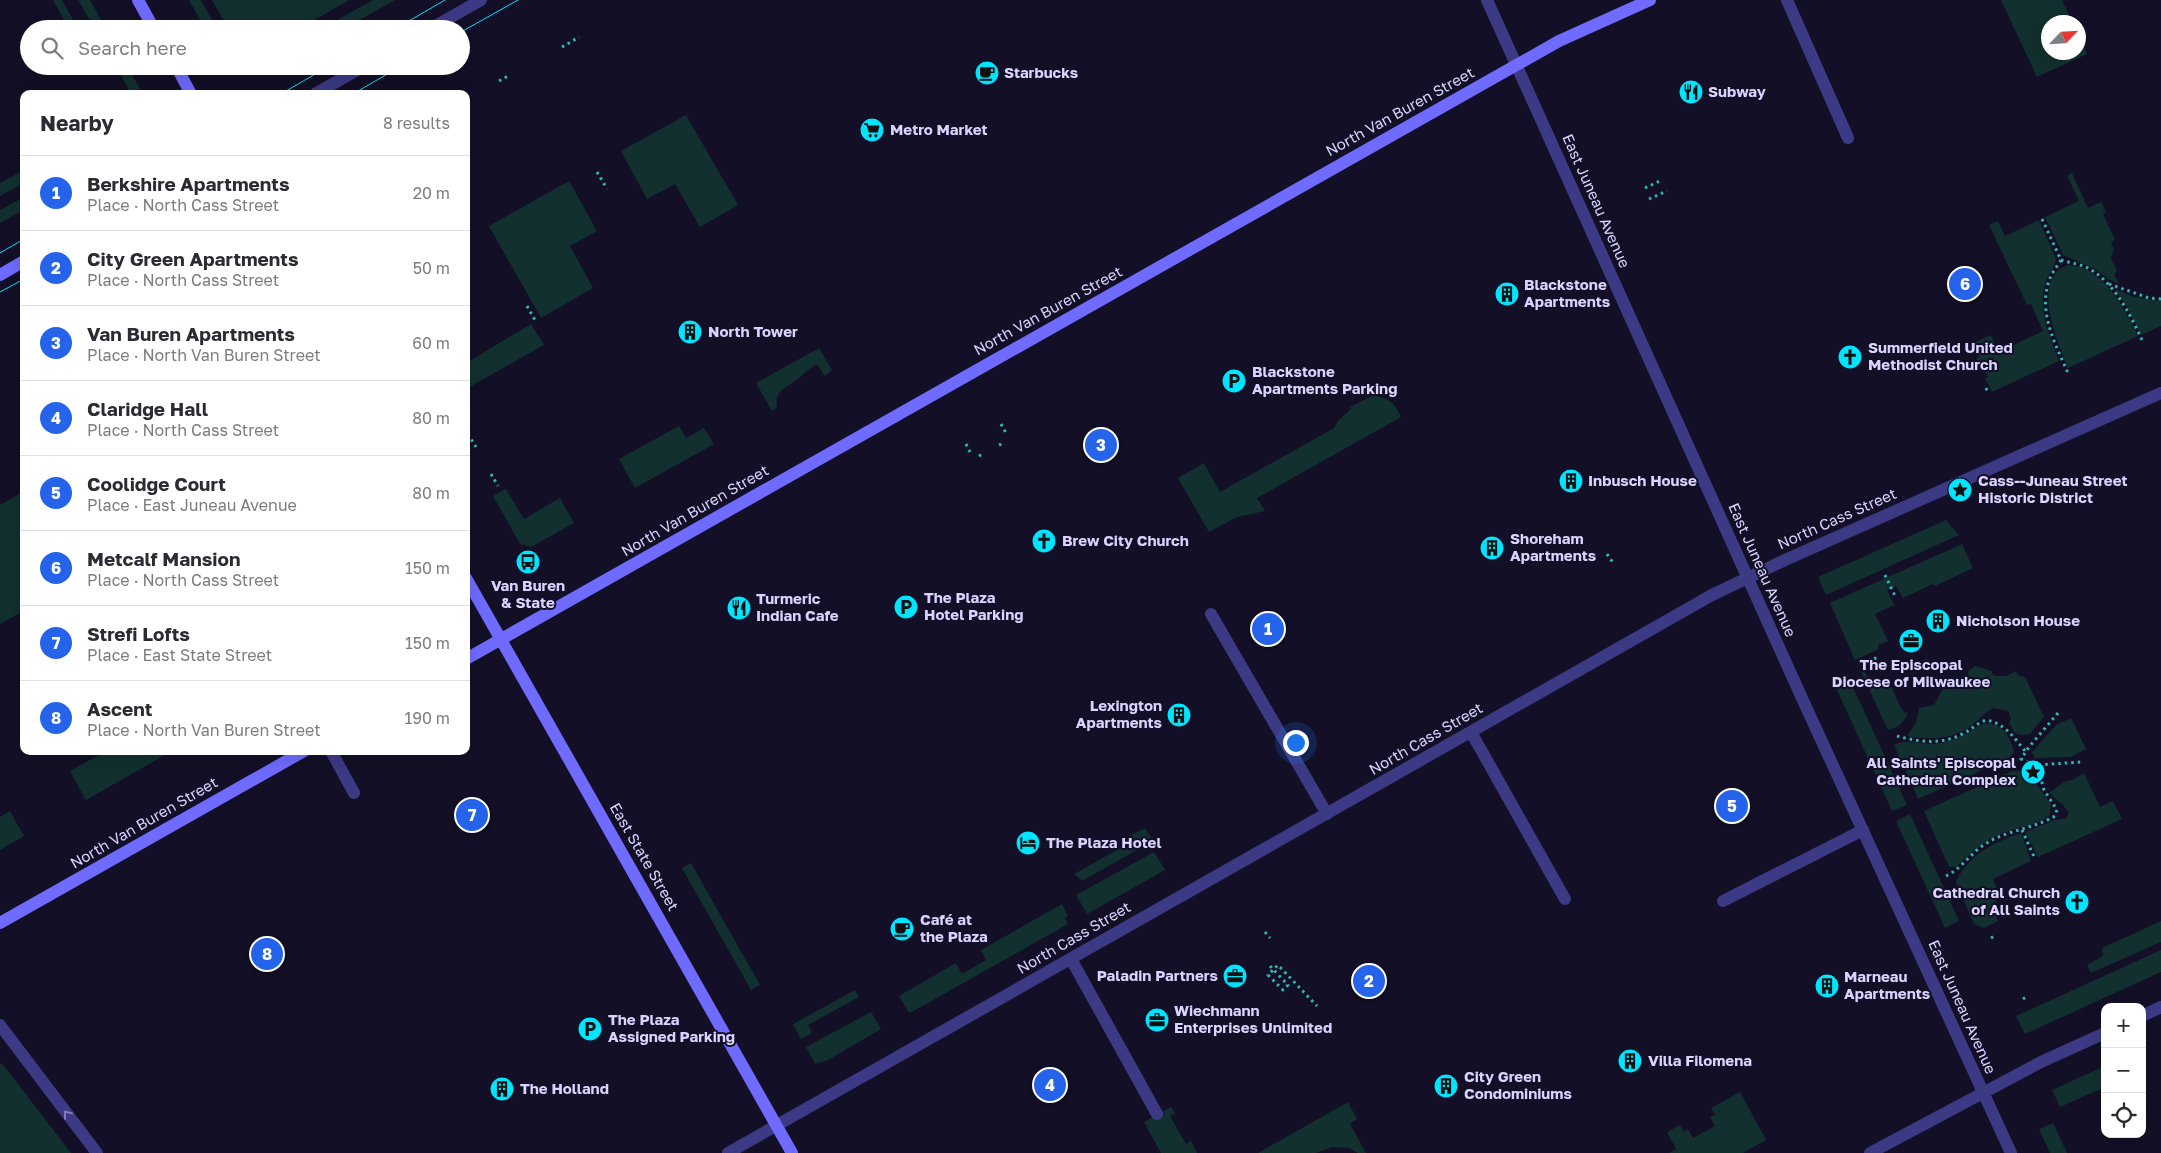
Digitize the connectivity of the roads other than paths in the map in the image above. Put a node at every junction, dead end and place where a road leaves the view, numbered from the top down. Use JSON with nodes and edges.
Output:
{"nodes":[{"id":1,"x":138,"y":0,"type":"edge"},
{"id":2,"x":481,"y":0,"type":"edge"},
{"id":3,"x":1487,"y":0,"type":"edge"},
{"id":4,"x":1650,"y":0,"type":"edge"},
{"id":5,"x":1787,"y":0,"type":"edge"},
{"id":6,"x":149,"y":20,"type":"edge"},
{"id":7,"x":446,"y":20,"type":"edge"},
{"id":8,"x":1517,"y":65,"type":"junction"},
{"id":9,"x":181,"y":75,"type":"edge"},
{"id":10,"x":348,"y":75,"type":"edge"},
{"id":11,"x":190,"y":90,"type":"edge"},
{"id":12,"x":322,"y":90,"type":"edge"},
{"id":13,"x":1848,"y":138,"type":"dead end"},
{"id":14,"x":20,"y":263,"type":"edge"},
{"id":15,"x":0,"y":275,"type":"edge"},
{"id":16,"x":2161,"y":393,"type":"edge"},
{"id":17,"x":1748,"y":578,"type":"junction"},
{"id":18,"x":470,"y":585,"type":"edge"},
{"id":19,"x":1211,"y":614,"type":"dead end"},
{"id":20,"x":502,"y":639,"type":"junction"},
{"id":21,"x":470,"y":657,"type":"edge"},
{"id":22,"x":1471,"y":732,"type":"junction"},
{"id":23,"x":297,"y":755,"type":"edge"},
{"id":24,"x":333,"y":755,"type":"edge"},
{"id":25,"x":354,"y":793,"type":"dead end"},
{"id":26,"x":1327,"y":814,"type":"junction"},
{"id":27,"x":1863,"y":830,"type":"junction"},
{"id":28,"x":1565,"y":899,"type":"dead end"},
{"id":29,"x":1723,"y":900,"type":"dead end"},
{"id":30,"x":0,"y":923,"type":"edge"},
{"id":31,"x":1071,"y":959,"type":"junction"},
{"id":32,"x":2161,"y":1007,"type":"edge"},
{"id":33,"x":2146,"y":1014,"type":"edge"},
{"id":34,"x":0,"y":1025,"type":"edge"},
{"id":35,"x":2101,"y":1034,"type":"edge"},
{"id":36,"x":6,"y":1042,"type":"edge"},
{"id":37,"x":1984,"y":1092,"type":"junction"},
{"id":38,"x":1157,"y":1114,"type":"dead end"},
{"id":39,"x":776,"y":1125,"type":"junction"},
{"id":40,"x":97,"y":1153,"type":"edge"},
{"id":41,"x":728,"y":1153,"type":"edge"},
{"id":42,"x":792,"y":1153,"type":"edge"},
{"id":43,"x":1870,"y":1153,"type":"edge"},
{"id":44,"x":2011,"y":1153,"type":"edge"}],
"edges":[{"from":1,"to":6,"type":"main road"},
{"from":2,"to":7,"type":"street"},
{"from":3,"to":8,"type":"street","name":"East Juneau Avenue"},
{"from":4,"to":8,"type":"main road","name":"North Van Buren Street"},
{"from":5,"to":13,"type":"street"},
{"from":8,"to":17,"type":"street","name":"East Juneau Avenue"},
{"from":8,"to":20,"type":"main road","name":"North Van Buren Street"},
{"from":9,"to":11,"type":"main road"},
{"from":10,"to":12,"type":"street"},
{"from":14,"to":15,"type":"main road"},
{"from":16,"to":17,"type":"street","name":"North Cass Street"},
{"from":17,"to":22,"type":"street","name":"North Cass Street"},
{"from":17,"to":27,"type":"street","name":"East Juneau Avenue"},
{"from":18,"to":20,"type":"main road","name":"East State Street"},
{"from":19,"to":26,"type":"street"},
{"from":20,"to":21,"type":"main road","name":"North Van Buren Street"},
{"from":20,"to":39,"type":"main road","name":"East State Street"},
{"from":22,"to":26,"type":"street","name":"North Cass Street"},
{"from":22,"to":28,"type":"street"},
{"from":23,"to":30,"type":"main road","name":"North Van Buren Street"},
{"from":24,"to":25,"type":"street"},
{"from":26,"to":31,"type":"street","name":"North Cass Street"},
{"from":27,"to":29,"type":"street"},
{"from":27,"to":37,"type":"street","name":"East Juneau Avenue"},
{"from":31,"to":38,"type":"street"},
{"from":31,"to":39,"type":"street","name":"North Cass Street"},
{"from":32,"to":33,"type":"street"},
{"from":34,"to":36,"type":"street"},
{"from":35,"to":37,"type":"street"},
{"from":40,"to":36,"type":"street","one_way":true},
{"from":37,"to":43,"type":"street"},
{"from":37,"to":44,"type":"street","name":"East Juneau Avenue"},
{"from":39,"to":41,"type":"street","name":"North Cass Street"},
{"from":39,"to":42,"type":"main road","name":"East State Street"}]}
